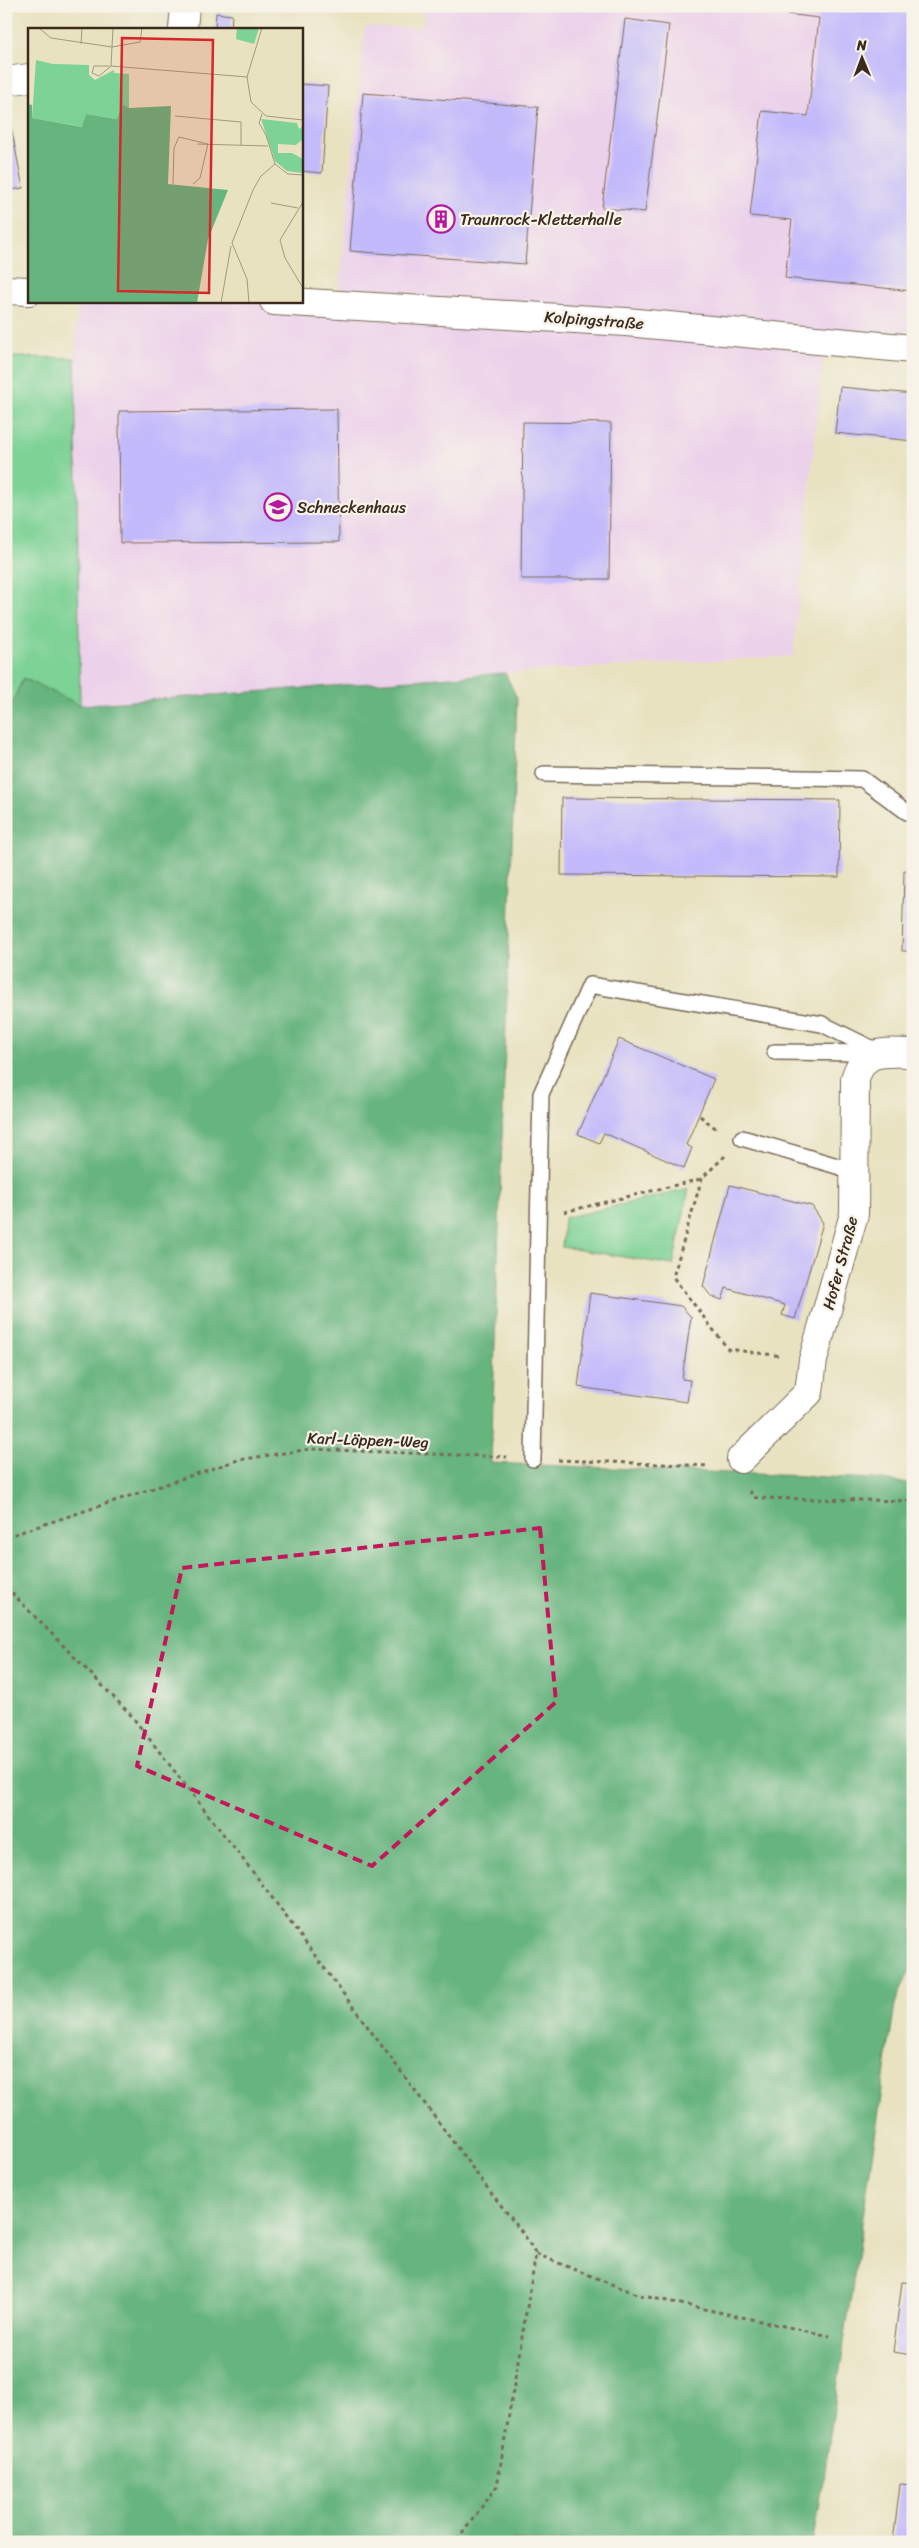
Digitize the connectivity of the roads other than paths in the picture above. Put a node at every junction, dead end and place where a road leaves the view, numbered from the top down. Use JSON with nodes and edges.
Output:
{"nodes":[{"id":1,"x":185,"y":6,"type":"edge"},
{"id":2,"x":182,"y":28,"type":"edge"},
{"id":3,"x":28,"y":78,"type":"edge"},
{"id":4,"x":6,"y":81,"type":"edge"},
{"id":5,"x":6,"y":290,"type":"edge"},
{"id":6,"x":28,"y":290,"type":"edge"},
{"id":7,"x":290,"y":302,"type":"edge"},
{"id":8,"x":913,"y":349,"type":"edge"},
{"id":9,"x":544,"y":774,"type":"dead end"},
{"id":10,"x":913,"y":812,"type":"edge"},
{"id":11,"x":775,"y":1052,"type":"dead end"},
{"id":12,"x":881,"y":1053,"type":"junction"},
{"id":13,"x":913,"y":1053,"type":"edge"},
{"id":14,"x":742,"y":1138,"type":"road end"},
{"id":15,"x":854,"y":1168,"type":"junction"},
{"id":16,"x":533,"y":1459,"type":"road end"},
{"id":17,"x":741,"y":1459,"type":"road end"}],
"edges":[{"from":1,"to":2,"type":"street"},
{"from":3,"to":4,"type":"street"},
{"from":5,"to":6,"type":"street"},
{"from":7,"to":8,"type":"street","name":"Kolpingstraße"},
{"from":9,"to":10,"type":"lane"},
{"from":11,"to":12,"type":"lane"},
{"from":12,"to":13,"type":"street"},
{"from":12,"to":15,"type":"street","name":"Hofer Straße"},
{"from":12,"to":16,"type":"lane"},
{"from":14,"to":15,"type":"lane"},
{"from":15,"to":17,"type":"street","name":"Hofer Straße"}]}
